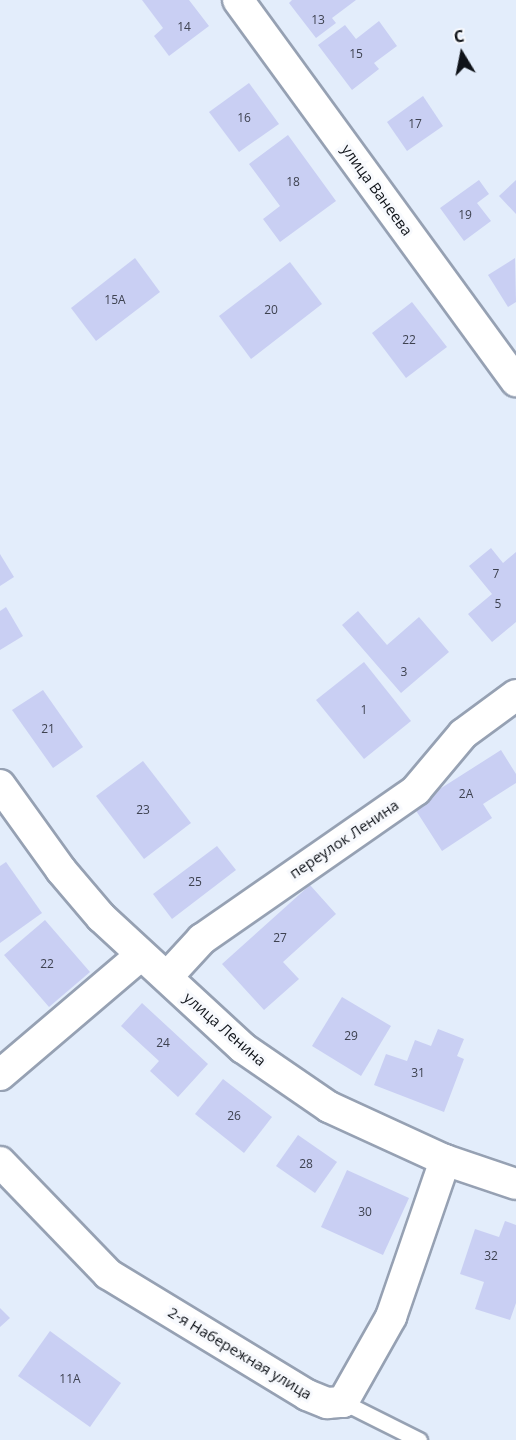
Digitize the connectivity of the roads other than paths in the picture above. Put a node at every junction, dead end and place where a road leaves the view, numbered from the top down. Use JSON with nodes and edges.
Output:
{"nodes":[{"id":1,"x":238,"y":0,"type":"edge"},
{"id":2,"x":516,"y":381,"type":"edge"},
{"id":3,"x":516,"y":695,"type":"edge"},
{"id":4,"x":0,"y":785,"type":"edge"},
{"id":5,"x":141,"y":955,"type":"junction"},
{"id":6,"x":167,"y":977,"type":"junction"},
{"id":7,"x":0,"y":1075,"type":"edge"},
{"id":8,"x":445,"y":1160,"type":"junction"},
{"id":9,"x":0,"y":1162,"type":"edge"},
{"id":10,"x":516,"y":1184,"type":"edge"},
{"id":11,"x":343,"y":1402,"type":"junction"},
{"id":12,"x":419,"y":1440,"type":"edge"}],
"edges":[{"from":1,"to":2,"type":"street","name":"улица Ванеева"},
{"from":3,"to":6,"type":"street","name":"переулок Ленина"},
{"from":4,"to":5,"type":"street","name":"улица Ленина"},
{"from":5,"to":6,"type":"street","name":"улица Ленина"},
{"from":5,"to":7,"type":"street"},
{"from":6,"to":8,"type":"street","name":"улица Ленина"},
{"from":8,"to":10,"type":"street","name":"улица Ленина"},
{"from":8,"to":11,"type":"street"},
{"from":9,"to":11,"type":"street","name":"2-я Набережная улица"},
{"from":11,"to":12,"type":"lane"}]}
